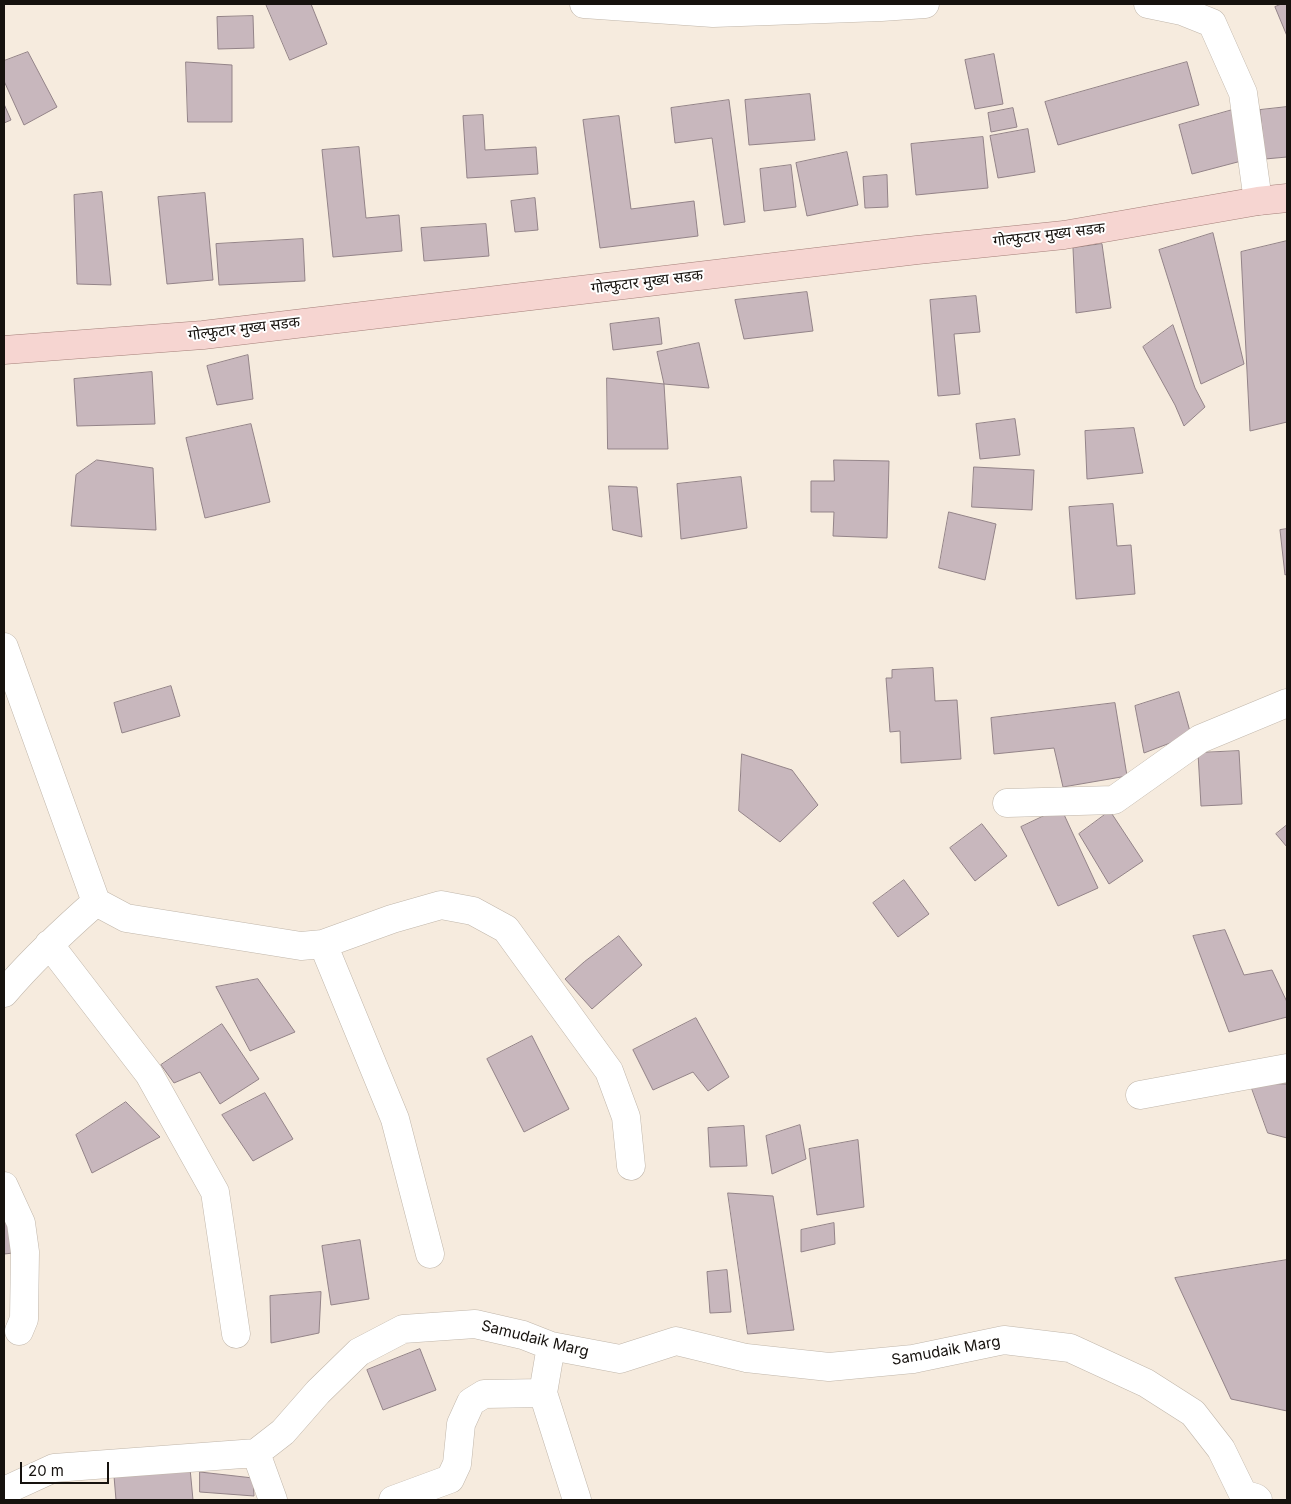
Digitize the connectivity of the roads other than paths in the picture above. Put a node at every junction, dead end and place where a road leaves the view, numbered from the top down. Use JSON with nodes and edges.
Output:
{"nodes":[{"id":1,"x":584,"y":4,"type":"edge"},
{"id":2,"x":924,"y":4,"type":"edge"},
{"id":3,"x":1148,"y":4,"type":"edge"},
{"id":4,"x":880,"y":6,"type":"edge"},
{"id":5,"x":1210,"y":10,"type":"edge"},
{"id":6,"x":1287,"y":198,"type":"edge"},
{"id":7,"x":1258,"y":201,"type":"junction"},
{"id":8,"x":4,"y":350,"type":"edge"},
{"id":9,"x":4,"y":647,"type":"edge"},
{"id":10,"x":1287,"y":703,"type":"edge"},
{"id":11,"x":1007,"y":803,"type":"dead end"},
{"id":12,"x":96,"y":902,"type":"junction"},
{"id":13,"x":49,"y":944,"type":"junction"},
{"id":14,"x":323,"y":944,"type":"junction"},
{"id":15,"x":4,"y":994,"type":"edge"},
{"id":16,"x":1287,"y":1068,"type":"edge"},
{"id":17,"x":1140,"y":1095,"type":"dead end"},
{"id":18,"x":631,"y":1166,"type":"dead end"},
{"id":19,"x":4,"y":1186,"type":"edge"},
{"id":20,"x":430,"y":1254,"type":"dead end"},
{"id":21,"x":19,"y":1331,"type":"dead end"},
{"id":22,"x":236,"y":1334,"type":"dead end"},
{"id":23,"x":551,"y":1346,"type":"junction"},
{"id":24,"x":544,"y":1393,"type":"junction"},
{"id":25,"x":256,"y":1453,"type":"junction"},
{"id":26,"x":4,"y":1491,"type":"edge"},
{"id":27,"x":273,"y":1500,"type":"edge"},
{"id":28,"x":392,"y":1500,"type":"edge"},
{"id":29,"x":577,"y":1500,"type":"edge"},
{"id":30,"x":1258,"y":1500,"type":"edge"}],
"edges":[{"from":1,"to":4,"type":"street"},
{"from":2,"to":4,"type":"street"},
{"from":3,"to":5,"type":"street"},
{"from":5,"to":7,"type":"street"},
{"from":6,"to":7,"type":"main road","name":"गोल्फुटार मुख्य सडक"},
{"from":7,"to":8,"type":"main road","name":"गोल्फुटार मुख्य सडक"},
{"from":9,"to":12,"type":"street"},
{"from":10,"to":11,"type":"street"},
{"from":12,"to":13,"type":"street"},
{"from":12,"to":14,"type":"street"},
{"from":13,"to":15,"type":"street"},
{"from":13,"to":22,"type":"street"},
{"from":14,"to":18,"type":"street"},
{"from":14,"to":20,"type":"street"},
{"from":16,"to":17,"type":"street"},
{"from":19,"to":21,"type":"street"},
{"from":23,"to":24,"type":"street"},
{"from":23,"to":25,"type":"street","name":"Samudaik Marg"},
{"from":23,"to":30,"type":"street","name":"Samudaik Marg"},
{"from":24,"to":28,"type":"street"},
{"from":24,"to":29,"type":"street"},
{"from":25,"to":26,"type":"street"},
{"from":25,"to":27,"type":"street"}]}
